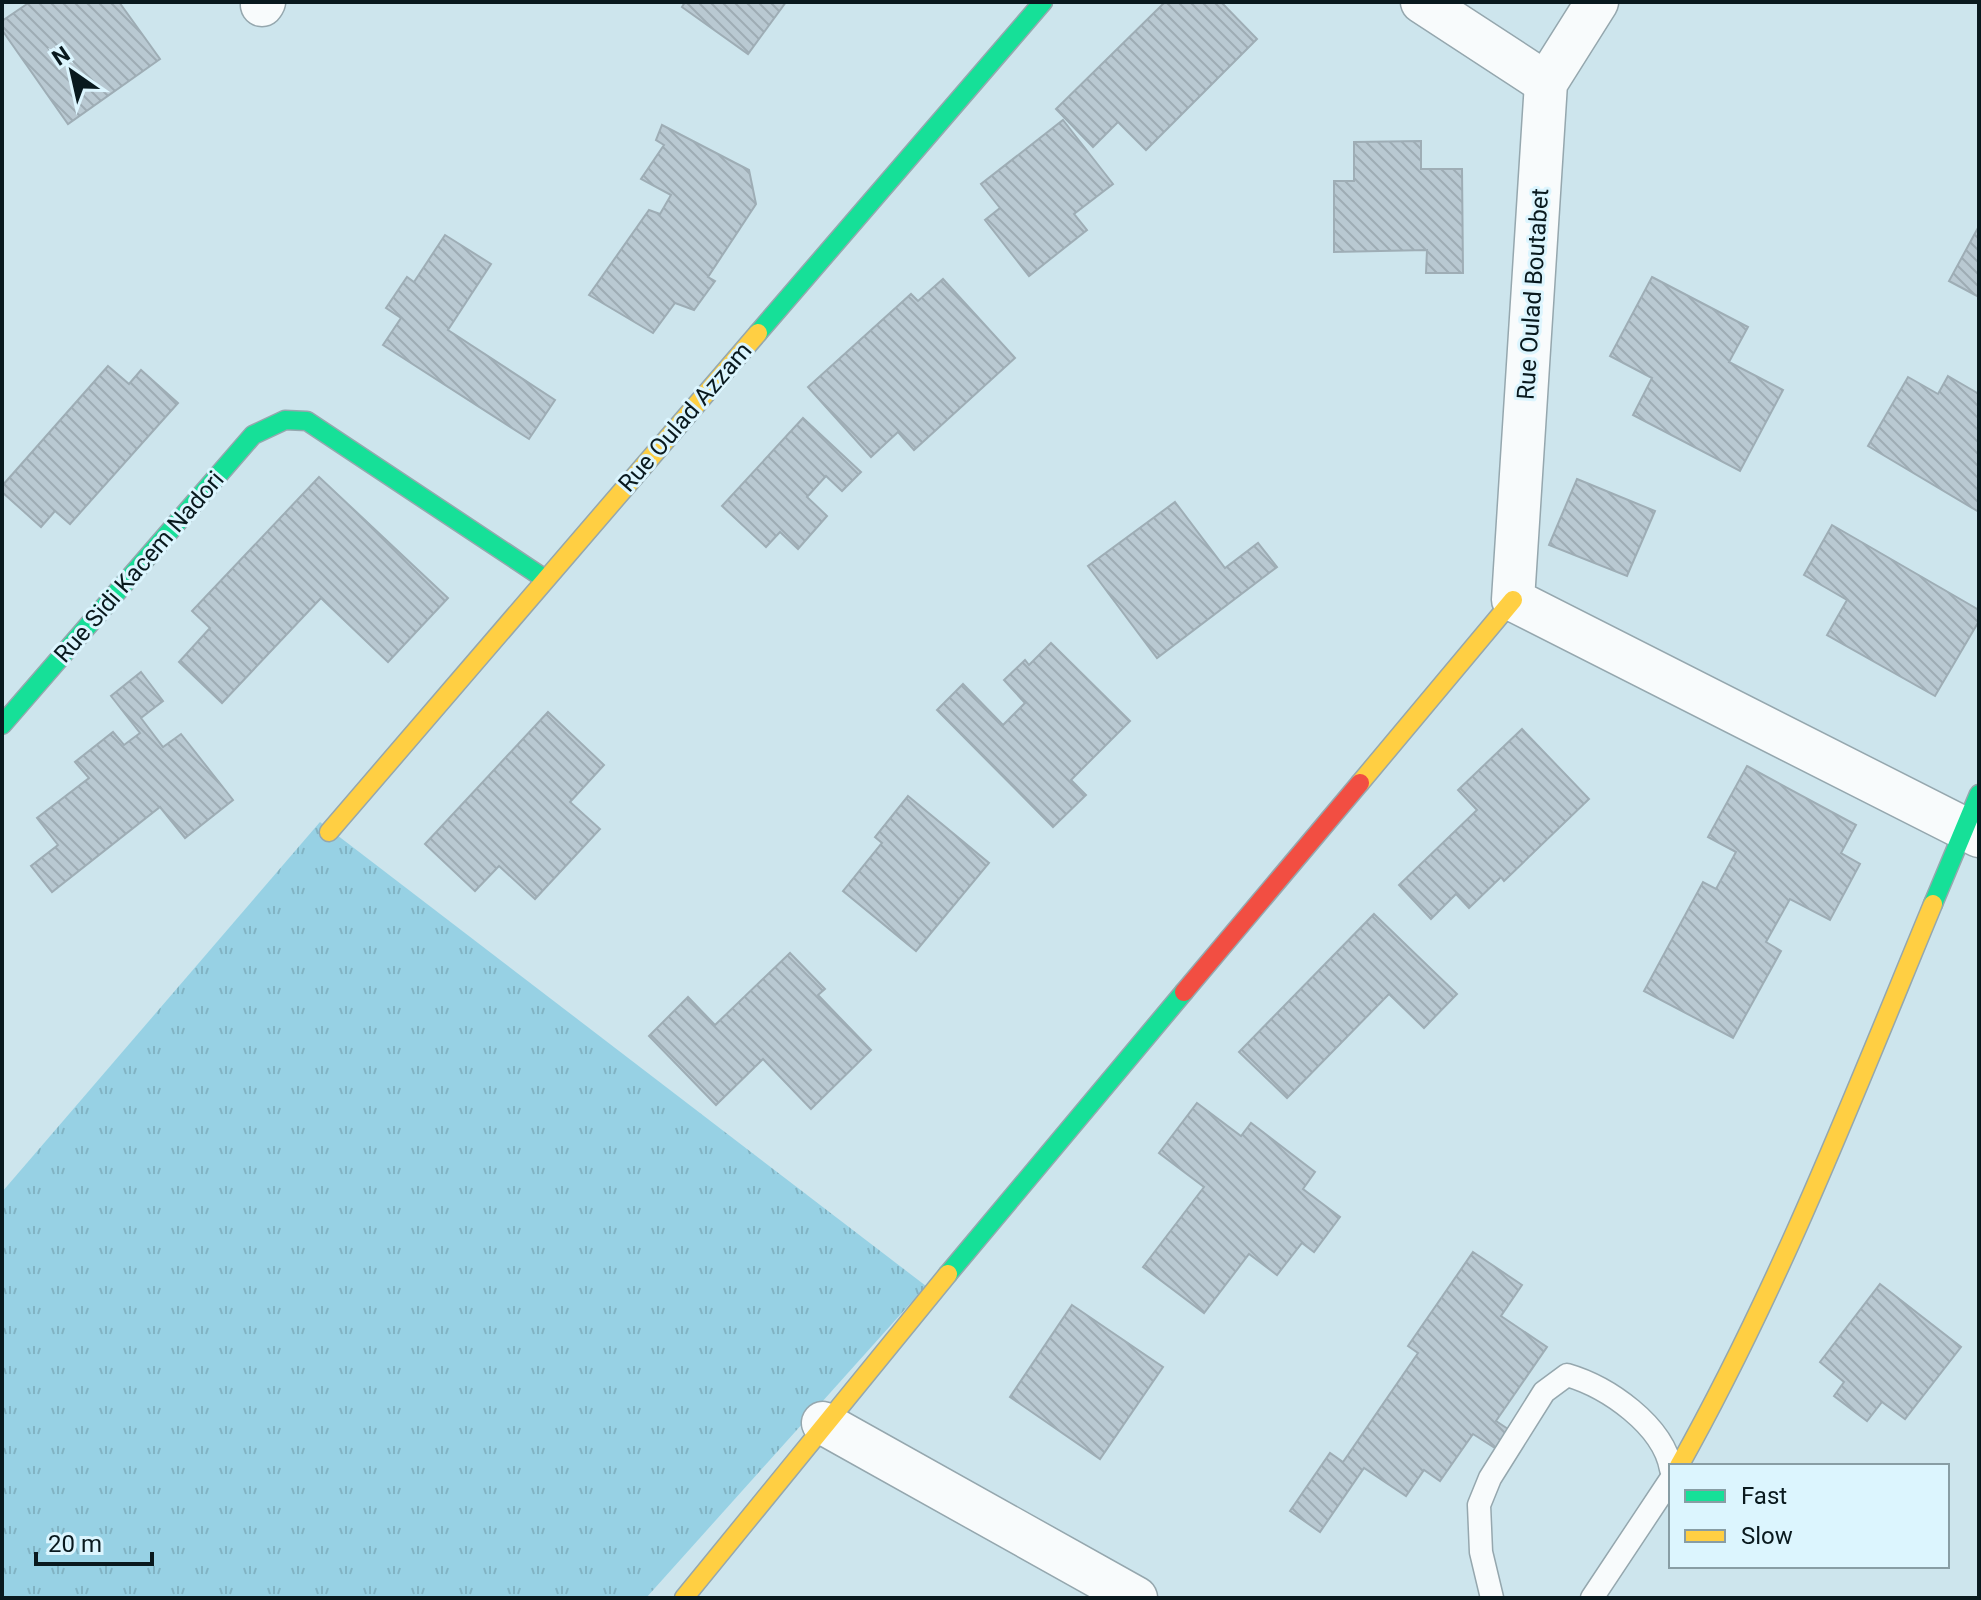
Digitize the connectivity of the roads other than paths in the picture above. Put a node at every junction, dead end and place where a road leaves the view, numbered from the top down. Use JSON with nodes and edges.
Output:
{"nodes":[{"id":1,"x":1043,"y":2,"type":"edge"},
{"id":2,"x":1422,"y":2,"type":"edge"},
{"id":3,"x":1597,"y":2,"type":"edge"},
{"id":4,"x":1546,"y":83,"type":"junction"},
{"id":5,"x":545,"y":579,"type":"junction"},
{"id":6,"x":1513,"y":600,"type":"junction"},
{"id":7,"x":2,"y":725,"type":"edge"},
{"id":8,"x":1974,"y":819,"type":"edge"},
{"id":9,"x":329,"y":832,"type":"dead end"},
{"id":10,"x":823,"y":1423,"type":"junction"},
{"id":11,"x":1670,"y":1464,"type":"edge"},
{"id":12,"x":1680,"y":1464,"type":"edge"},
{"id":13,"x":1669,"y":1482,"type":"edge"},
{"id":14,"x":684,"y":1598,"type":"edge"},
{"id":15,"x":1136,"y":1598,"type":"edge"},
{"id":16,"x":1492,"y":1598,"type":"edge"},
{"id":17,"x":1592,"y":1598,"type":"edge"}],
"edges":[{"from":1,"to":5,"type":"street","name":"Rue Oulad Azzam"},
{"from":2,"to":4,"type":"street"},
{"from":3,"to":4,"type":"street","name":"Rue Oulad Boutabet"},
{"from":4,"to":6,"type":"street","name":"Rue Oulad Boutabet"},
{"from":5,"to":7,"type":"street","name":"Rue Sidi Kacem Nadori"},
{"from":5,"to":9,"type":"street","name":"Rue Oulad Azzam"},
{"from":6,"to":8,"type":"street"},
{"from":6,"to":10,"type":"street"},
{"from":8,"to":12,"type":"street"},
{"from":10,"to":14,"type":"street"},
{"from":10,"to":15,"type":"street"},
{"from":11,"to":16,"type":"lane"},
{"from":13,"to":17,"type":"lane"}]}
